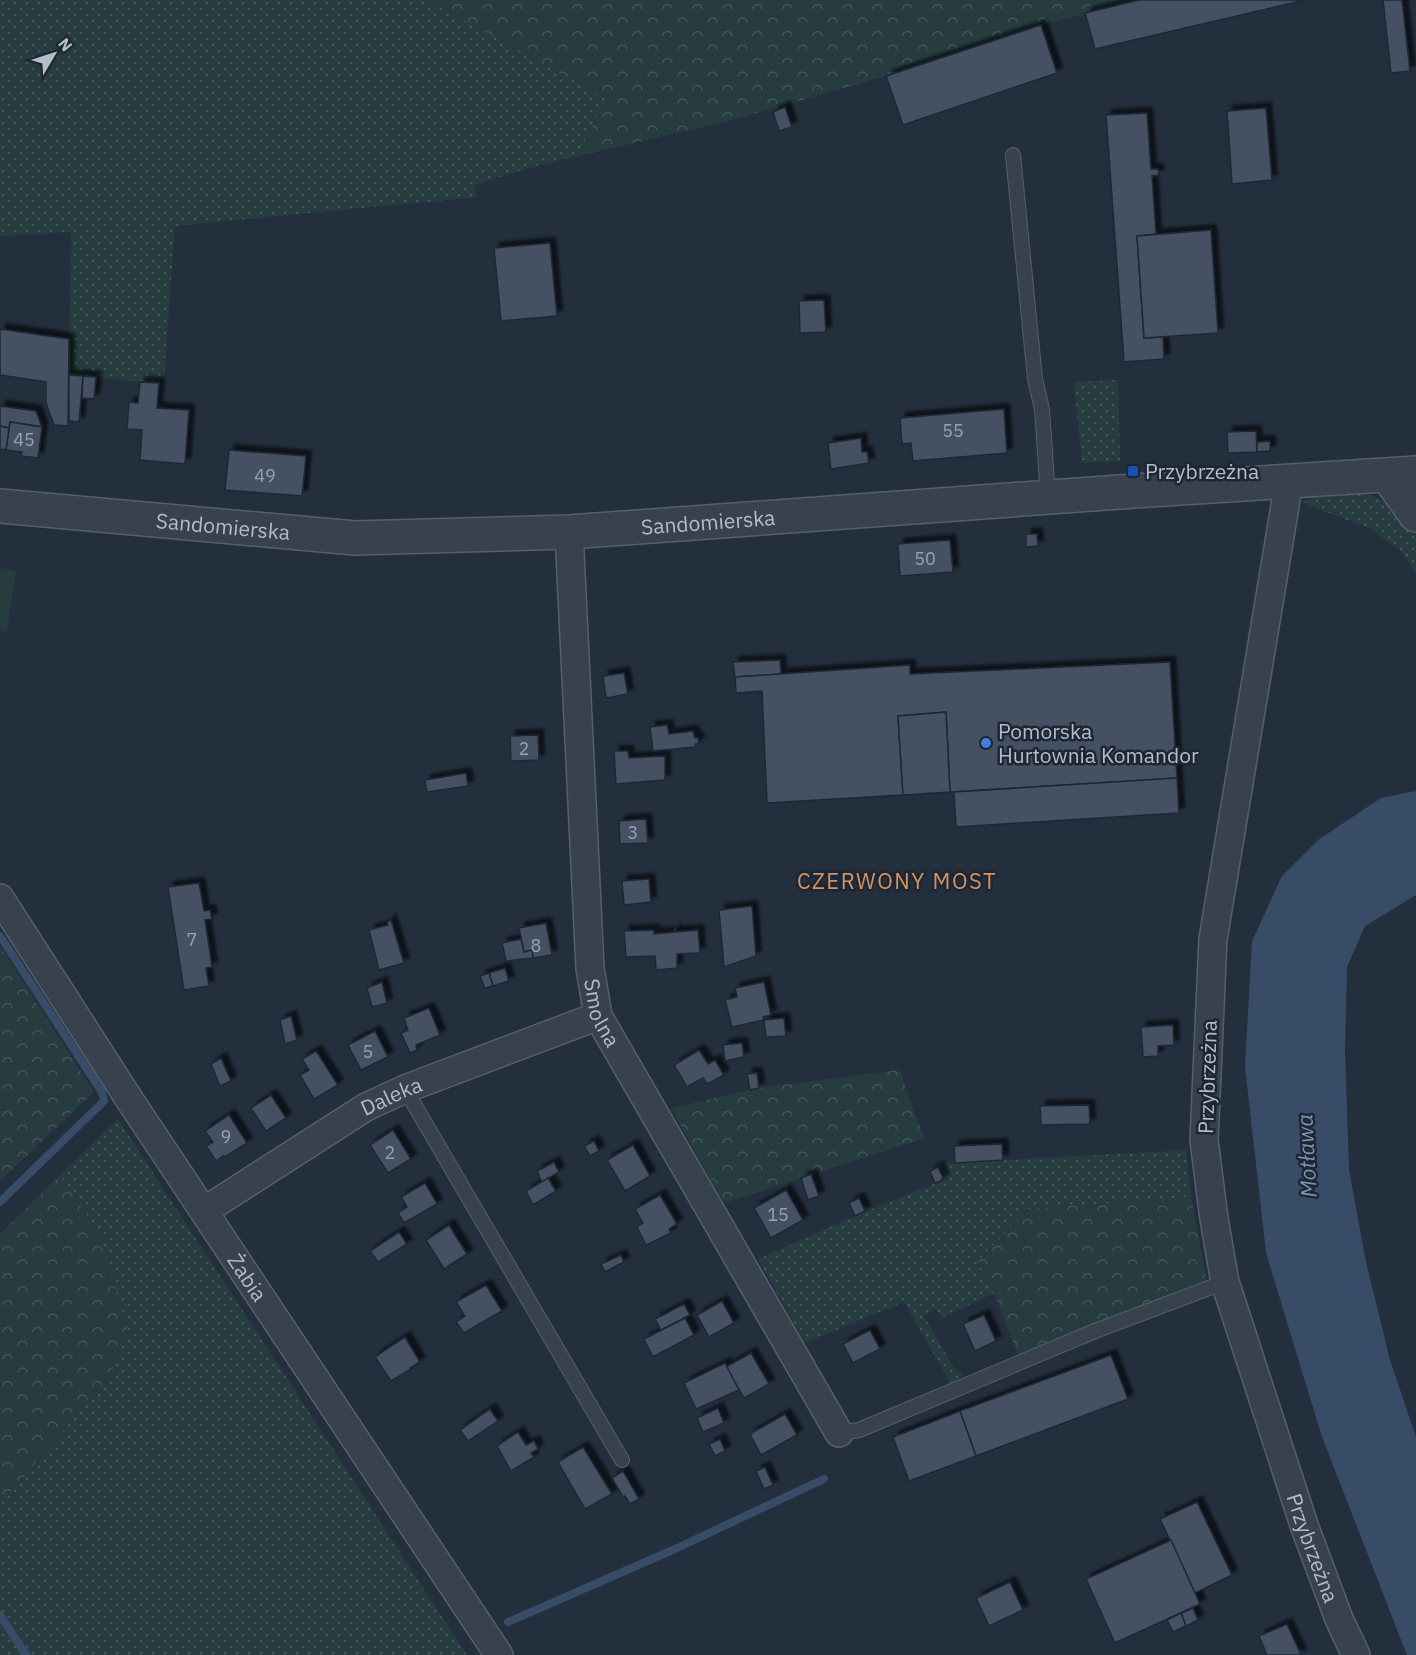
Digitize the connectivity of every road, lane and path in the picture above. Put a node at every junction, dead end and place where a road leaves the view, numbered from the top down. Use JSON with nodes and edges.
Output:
{"nodes":[{"id":1,"x":1013,"y":155,"type":"dead end"},
{"id":2,"x":1402,"y":474,"type":"edge"},
{"id":3,"x":1288,"y":482,"type":"junction"},
{"id":4,"x":1048,"y":498,"type":"junction"},
{"id":5,"x":0,"y":506,"type":"edge"},
{"id":6,"x":1416,"y":515,"type":"edge"},
{"id":7,"x":569,"y":532,"type":"junction"},
{"id":8,"x":0,"y":898,"type":"edge"},
{"id":9,"x":597,"y":1016,"type":"junction"},
{"id":10,"x":405,"y":1089,"type":"junction"},
{"id":11,"x":204,"y":1211,"type":"junction"},
{"id":12,"x":1226,"y":1282,"type":"junction"},
{"id":13,"x":839,"y":1433,"type":"joint"},
{"id":14,"x":622,"y":1460,"type":"dead end"},
{"id":15,"x":499,"y":1655,"type":"edge"},
{"id":16,"x":1356,"y":1655,"type":"edge"}],
"edges":[{"from":1,"to":4,"type":"lane"},
{"from":2,"to":3,"type":"street","name":"Sandomierska"},
{"from":2,"to":6,"type":"street"},
{"from":3,"to":4,"type":"street","name":"Sandomierska"},
{"from":3,"to":12,"type":"street","name":"Przybrzeżna"},
{"from":4,"to":7,"type":"street","name":"Sandomierska"},
{"from":5,"to":7,"type":"street","name":"Sandomierska"},
{"from":7,"to":9,"type":"street","name":"Smolna"},
{"from":8,"to":11,"type":"street","name":"Żabia"},
{"from":9,"to":10,"type":"street","name":"Daleka"},
{"from":9,"to":13,"type":"street","name":"Smolna"},
{"from":10,"to":11,"type":"street","name":"Daleka"},
{"from":10,"to":14,"type":"lane"},
{"from":11,"to":15,"type":"street","name":"Żabia"},
{"from":12,"to":13,"type":"lane"},
{"from":12,"to":16,"type":"street","name":"Przybrzeżna"}]}
